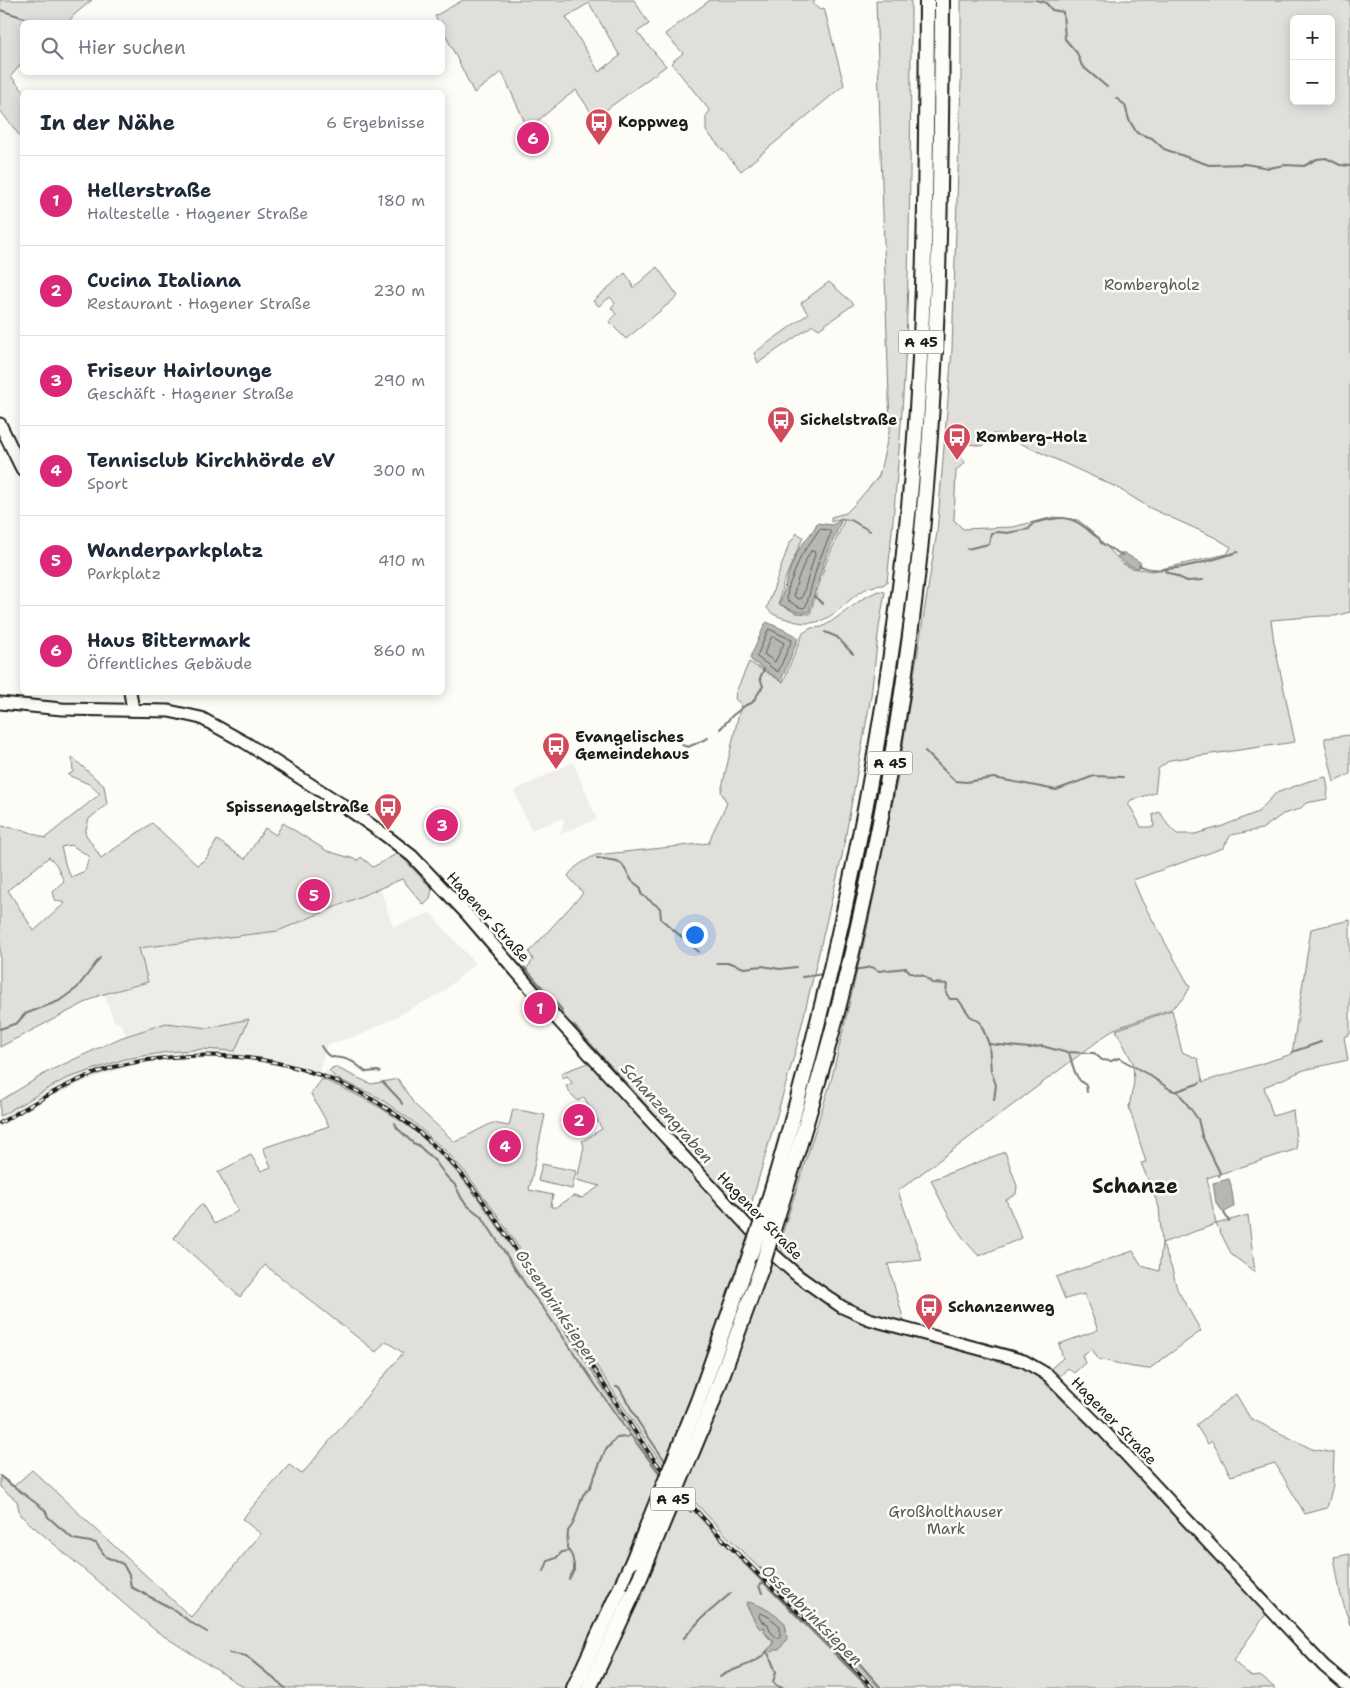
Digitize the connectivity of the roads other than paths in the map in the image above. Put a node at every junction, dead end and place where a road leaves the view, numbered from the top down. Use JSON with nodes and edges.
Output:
{"nodes":[{"id":1,"x":927,"y":0,"type":"edge"},
{"id":2,"x":942,"y":0,"type":"edge"},
{"id":3,"x":0,"y":424,"type":"edge"},
{"id":4,"x":20,"y":465,"type":"edge"},
{"id":5,"x":124,"y":695,"type":"edge"},
{"id":6,"x":130,"y":695,"type":"edge"},
{"id":7,"x":0,"y":703,"type":"edge"},
{"id":8,"x":128,"y":710,"type":"junction"},
{"id":9,"x":768,"y":1248,"type":"junction"},
{"id":10,"x":704,"y":1404,"type":"junction"},
{"id":11,"x":574,"y":1688,"type":"edge"},
{"id":12,"x":589,"y":1688,"type":"edge"},
{"id":13,"x":1350,"y":1688,"type":"edge"}],
"edges":[{"from":1,"to":10,"type":"highway","number":"A 45","bridge":true},
{"from":2,"to":9,"type":"highway","number":"A 45","bridge":true},
{"from":3,"to":4,"type":"main road"},
{"from":5,"to":8,"type":"main road"},
{"from":6,"to":8,"type":"main road"},
{"from":7,"to":8,"type":"main road","name":"Hagener Straße"},
{"from":8,"to":9,"type":"main road","name":"Hagener Straße"},
{"from":9,"to":10,"type":"highway","number":"A 45","bridge":true},
{"from":9,"to":13,"type":"main road","name":"Hagener Straße"},
{"from":10,"to":11,"type":"highway","number":"A 45","bridge":true},
{"from":10,"to":12,"type":"highway","number":"A 45","bridge":true}]}
